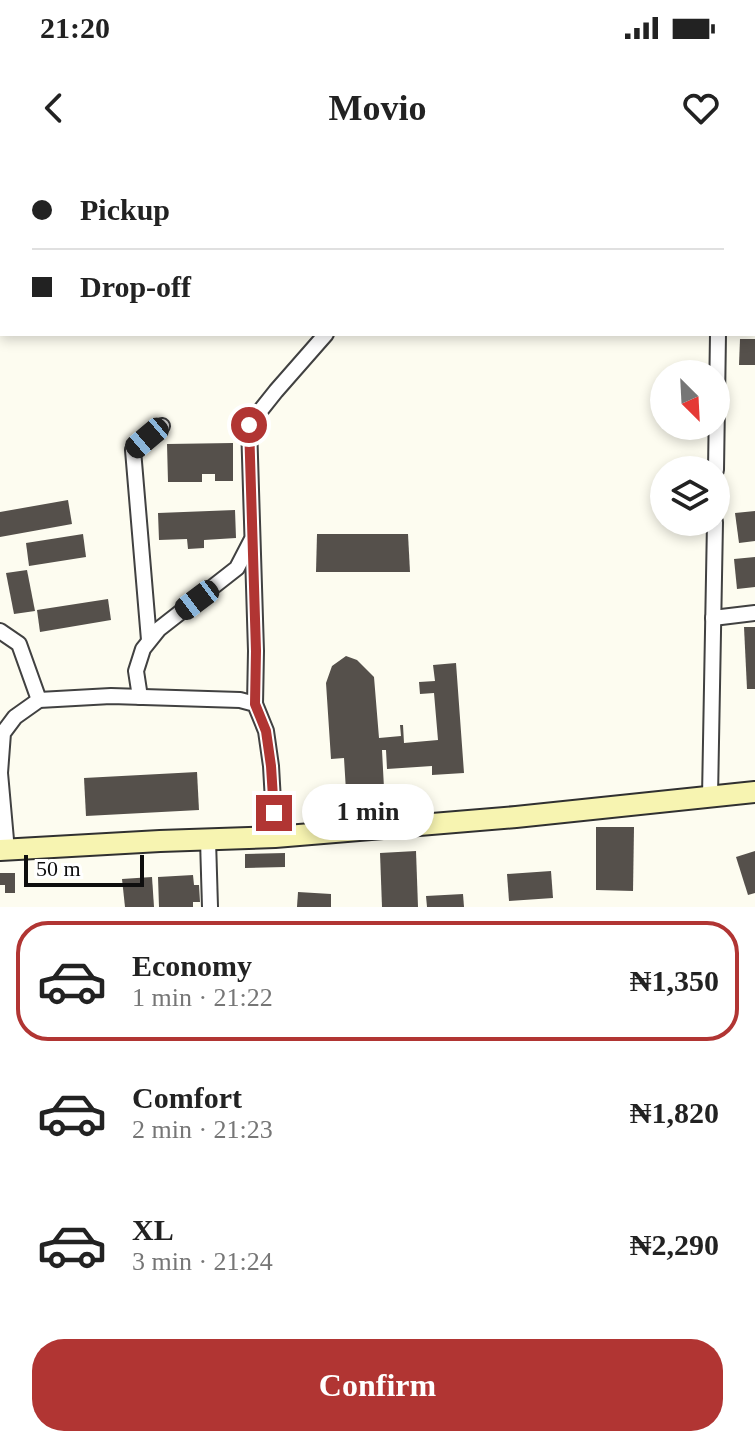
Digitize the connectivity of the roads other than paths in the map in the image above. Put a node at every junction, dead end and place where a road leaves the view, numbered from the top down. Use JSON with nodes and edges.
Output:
{"nodes":[{"id":1,"x":324,"y":336,"type":"edge"},
{"id":2,"x":718,"y":336,"type":"edge"},
{"id":3,"x":162,"y":426,"type":"dead end"},
{"id":4,"x":716,"y":456,"type":"edge"},
{"id":5,"x":715,"y":536,"type":"edge"},
{"id":6,"x":252,"y":541,"type":"junction"},
{"id":7,"x":755,"y":613,"type":"edge"},
{"id":8,"x":713,"y":618,"type":"junction"},
{"id":9,"x":0,"y":631,"type":"edge"},
{"id":10,"x":149,"y":640,"type":"junction"},
{"id":11,"x":140,"y":697,"type":"junction"},
{"id":12,"x":39,"y":700,"type":"junction"},
{"id":13,"x":255,"y":704,"type":"junction"},
{"id":14,"x":755,"y":792,"type":"edge"},
{"id":15,"x":710,"y":797,"type":"junction"},
{"id":16,"x":275,"y":837,"type":"junction"},
{"id":17,"x":208,"y":840,"type":"junction"},
{"id":18,"x":4,"y":850,"type":"edge"},
{"id":19,"x":210,"y":907,"type":"edge"}],
"edges":[{"from":1,"to":6,"type":"street"},
{"from":2,"to":4,"type":"street"},
{"from":3,"to":10,"type":"street"},
{"from":5,"to":8,"type":"street"},
{"from":6,"to":10,"type":"street"},
{"from":6,"to":13,"type":"street"},
{"from":7,"to":8,"type":"street"},
{"from":8,"to":15,"type":"street"},
{"from":9,"to":12,"type":"street"},
{"from":10,"to":11,"type":"street"},
{"from":11,"to":12,"type":"street"},
{"from":11,"to":13,"type":"street"},
{"from":12,"to":18,"type":"street"},
{"from":13,"to":16,"type":"street"},
{"from":14,"to":15,"type":"main road"},
{"from":15,"to":16,"type":"main road"},
{"from":16,"to":17,"type":"main road"},
{"from":17,"to":18,"type":"main road"},
{"from":17,"to":19,"type":"street"}]}
